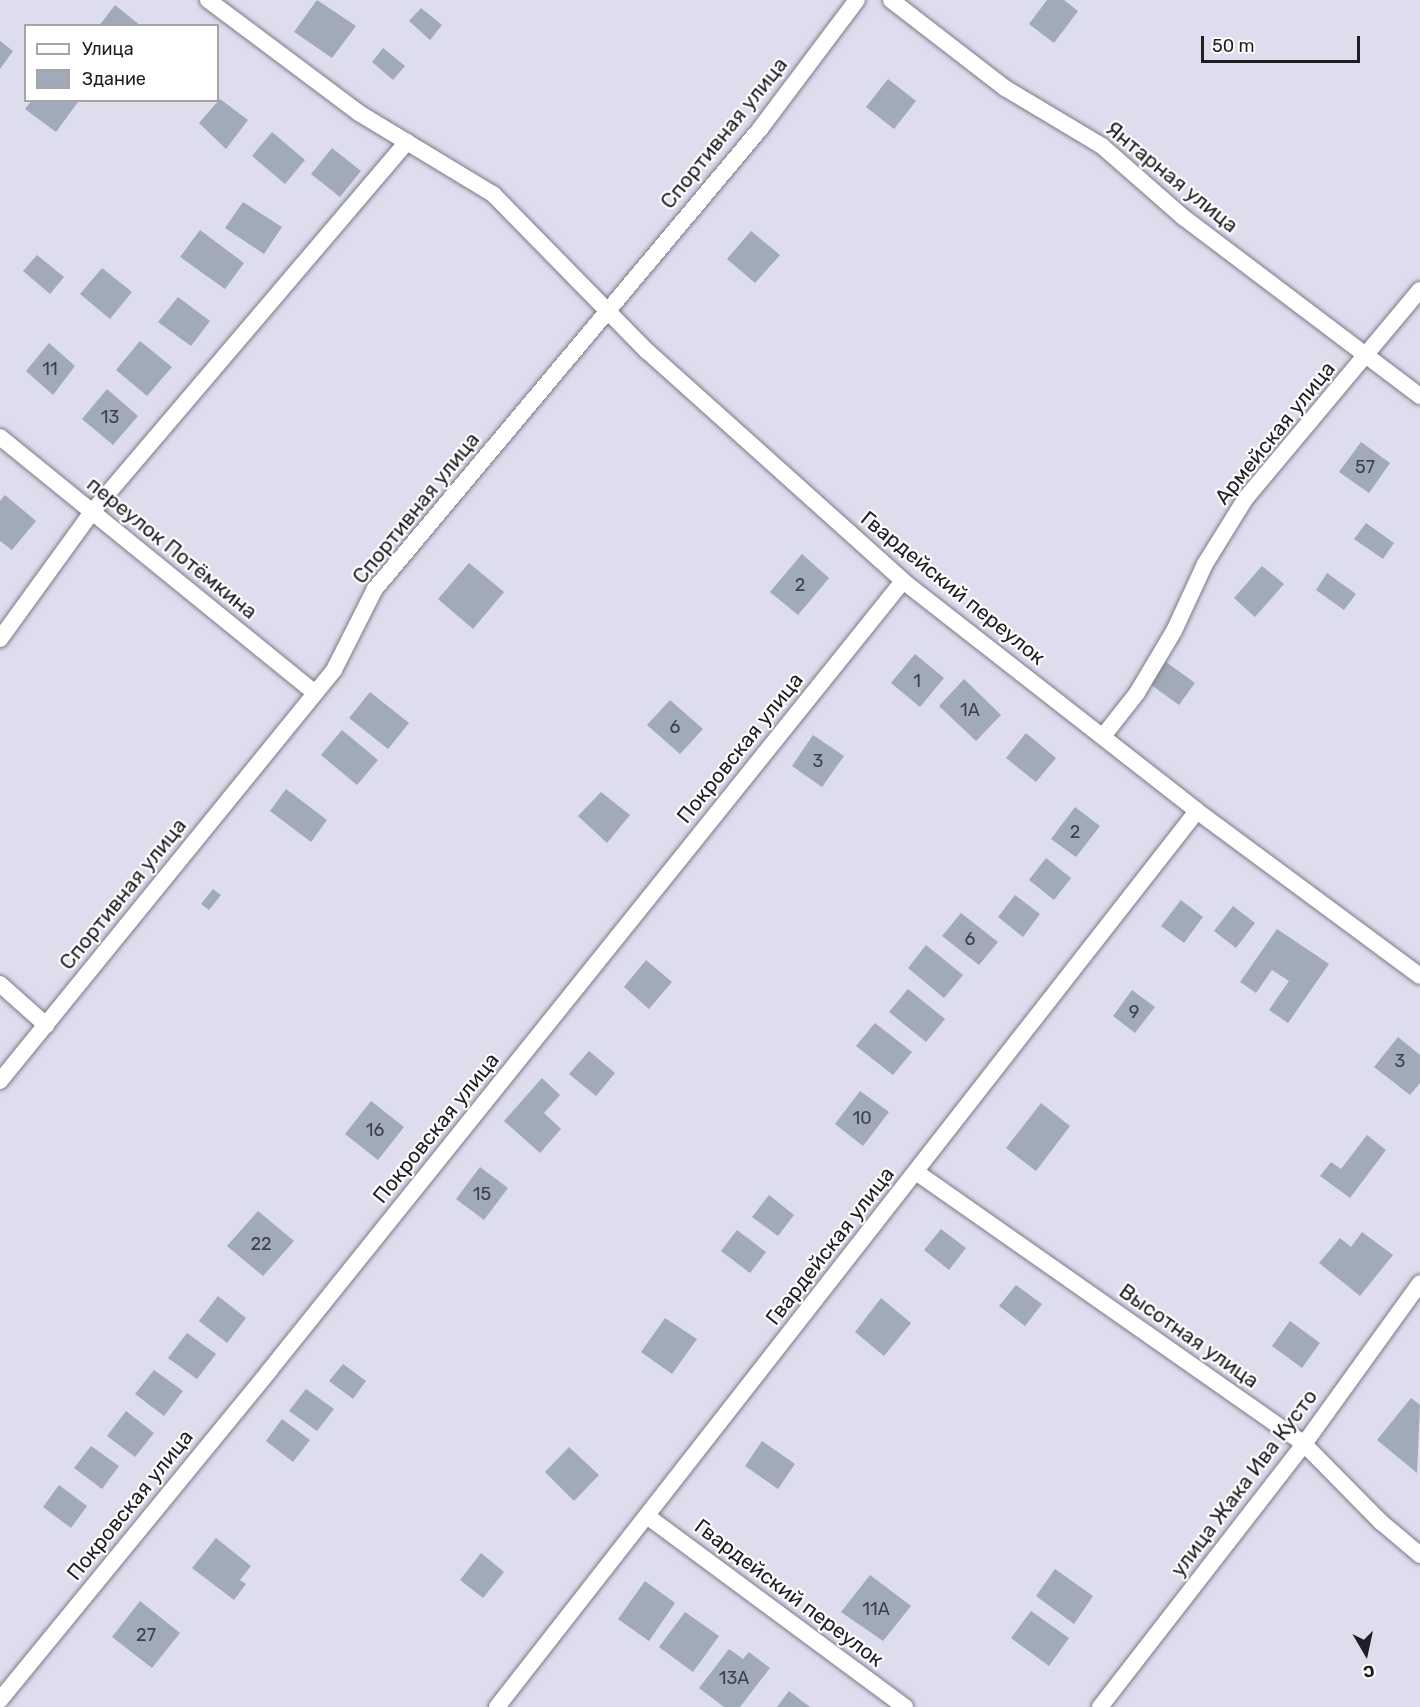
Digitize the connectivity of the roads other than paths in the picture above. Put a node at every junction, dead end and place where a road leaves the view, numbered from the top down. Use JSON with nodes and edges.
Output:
{"nodes":[{"id":1,"x":208,"y":0,"type":"edge"},
{"id":2,"x":857,"y":0,"type":"edge"},
{"id":3,"x":891,"y":0,"type":"edge"},
{"id":4,"x":407,"y":142,"type":"junction"},
{"id":5,"x":1420,"y":290,"type":"edge"},
{"id":6,"x":608,"y":311,"type":"junction"},
{"id":7,"x":1367,"y":356,"type":"junction"},
{"id":8,"x":1420,"y":396,"type":"edge"},
{"id":9,"x":0,"y":437,"type":"edge"},
{"id":10,"x":92,"y":512,"type":"junction"},
{"id":11,"x":903,"y":580,"type":"junction"},
{"id":12,"x":0,"y":639,"type":"edge"},
{"id":13,"x":315,"y":693,"type":"junction"},
{"id":14,"x":1104,"y":735,"type":"junction"},
{"id":15,"x":1197,"y":811,"type":"junction"},
{"id":16,"x":1420,"y":976,"type":"edge"},
{"id":17,"x":0,"y":984,"type":"edge"},
{"id":18,"x":46,"y":1025,"type":"junction"},
{"id":19,"x":0,"y":1082,"type":"edge"},
{"id":20,"x":916,"y":1172,"type":"junction"},
{"id":21,"x":1420,"y":1283,"type":"edge"},
{"id":22,"x":1304,"y":1444,"type":"junction"},
{"id":23,"x":647,"y":1516,"type":"junction"},
{"id":24,"x":1420,"y":1555,"type":"edge"},
{"id":25,"x":0,"y":1700,"type":"edge"},
{"id":26,"x":497,"y":1707,"type":"edge"},
{"id":27,"x":905,"y":1707,"type":"edge"},
{"id":28,"x":1100,"y":1707,"type":"edge"}],
"edges":[{"from":1,"to":4,"type":"street","name":"Гвардейский переулок"},
{"from":2,"to":6,"type":"street","name":"Спортивная улица"},
{"from":3,"to":7,"type":"street","name":"Янтарная улица"},
{"from":4,"to":6,"type":"street","name":"Гвардейский переулок"},
{"from":4,"to":10,"type":"street"},
{"from":5,"to":7,"type":"street","name":"Армейская улица"},
{"from":6,"to":11,"type":"street","name":"Гвардейский переулок"},
{"from":6,"to":13,"type":"street","name":"Спортивная улица"},
{"from":7,"to":8,"type":"street","name":"Янтарная улица"},
{"from":7,"to":14,"type":"street","name":"Армейская улица"},
{"from":9,"to":10,"type":"street","name":"переулок Потёмкина"},
{"from":10,"to":12,"type":"street"},
{"from":10,"to":13,"type":"street","name":"переулок Потёмкина"},
{"from":11,"to":14,"type":"street","name":"Гвардейский переулок"},
{"from":11,"to":25,"type":"street","name":"Покровская улица"},
{"from":13,"to":18,"type":"street","name":"Спортивная улица"},
{"from":14,"to":15,"type":"street","name":"Гвардейский переулок"},
{"from":15,"to":16,"type":"street","name":"Гвардейский переулок"},
{"from":15,"to":20,"type":"street","name":"Гвардейская улица"},
{"from":17,"to":18,"type":"street"},
{"from":18,"to":19,"type":"street","name":"Спортивная улица"},
{"from":20,"to":22,"type":"street","name":"Высотная улица"},
{"from":20,"to":23,"type":"street","name":"Гвардейская улица"},
{"from":21,"to":22,"type":"street","name":"улица Жака Ива Кусто"},
{"from":22,"to":24,"type":"street","name":"Высотная улица"},
{"from":22,"to":28,"type":"street","name":"улица Жака Ива Кусто"},
{"from":23,"to":26,"type":"street","name":"Гвардейская улица"},
{"from":23,"to":27,"type":"street","name":"Гвардейский переулок"}]}
